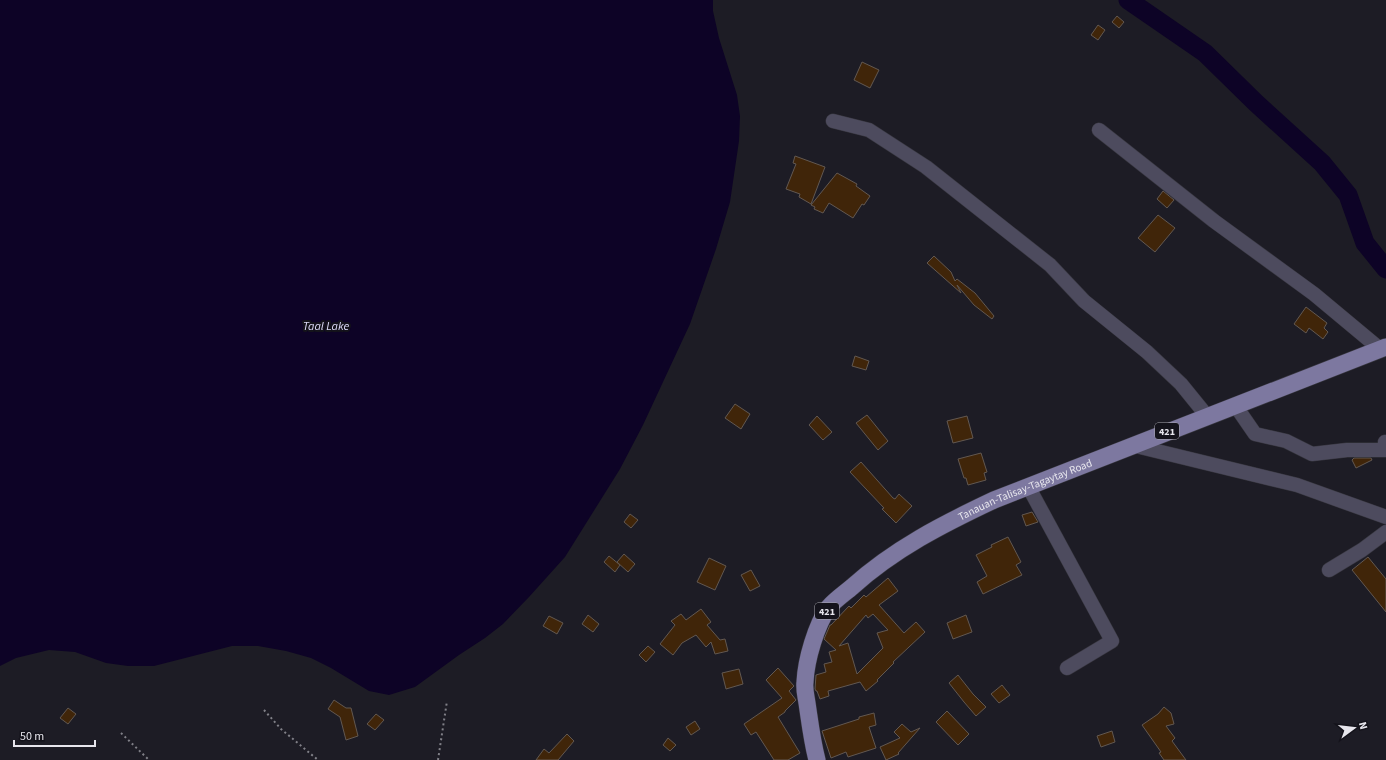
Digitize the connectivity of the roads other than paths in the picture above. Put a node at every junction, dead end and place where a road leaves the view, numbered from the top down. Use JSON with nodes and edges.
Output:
{"nodes":[{"id":1,"x":833,"y":121,"type":"dead end"},
{"id":2,"x":1099,"y":130,"type":"dead end"},
{"id":3,"x":1383,"y":348,"type":"edge"},
{"id":4,"x":1235,"y":405,"type":"junction"},
{"id":5,"x":1207,"y":416,"type":"junction"},
{"id":6,"x":1385,"y":442,"type":"edge"},
{"id":7,"x":1132,"y":445,"type":"junction"},
{"id":8,"x":1028,"y":486,"type":"junction"},
{"id":9,"x":1386,"y":517,"type":"edge"},
{"id":10,"x":1386,"y":532,"type":"edge"},
{"id":11,"x":1329,"y":570,"type":"dead end"},
{"id":12,"x":1067,"y":668,"type":"dead end"},
{"id":13,"x":817,"y":760,"type":"edge"}],
"edges":[{"from":1,"to":5,"type":"lane"},
{"from":2,"to":3,"type":"lane"},
{"from":3,"to":4,"type":"main road","name":"Tanauan-Talisay-Tagaytay Road","number":"421"},
{"from":4,"to":5,"type":"main road","name":"Tanauan-Talisay-Tagaytay Road","number":"421"},
{"from":4,"to":6,"type":"lane"},
{"from":5,"to":7,"type":"main road","name":"Tanauan-Talisay-Tagaytay Road","number":"421"},
{"from":7,"to":8,"type":"main road","name":"Tanauan-Talisay-Tagaytay Road","number":"421"},
{"from":7,"to":9,"type":"lane"},
{"from":8,"to":12,"type":"lane"},
{"from":8,"to":13,"type":"main road","name":"Tanauan-Talisay-Tagaytay Road","number":"421"},
{"from":10,"to":11,"type":"lane"}]}
